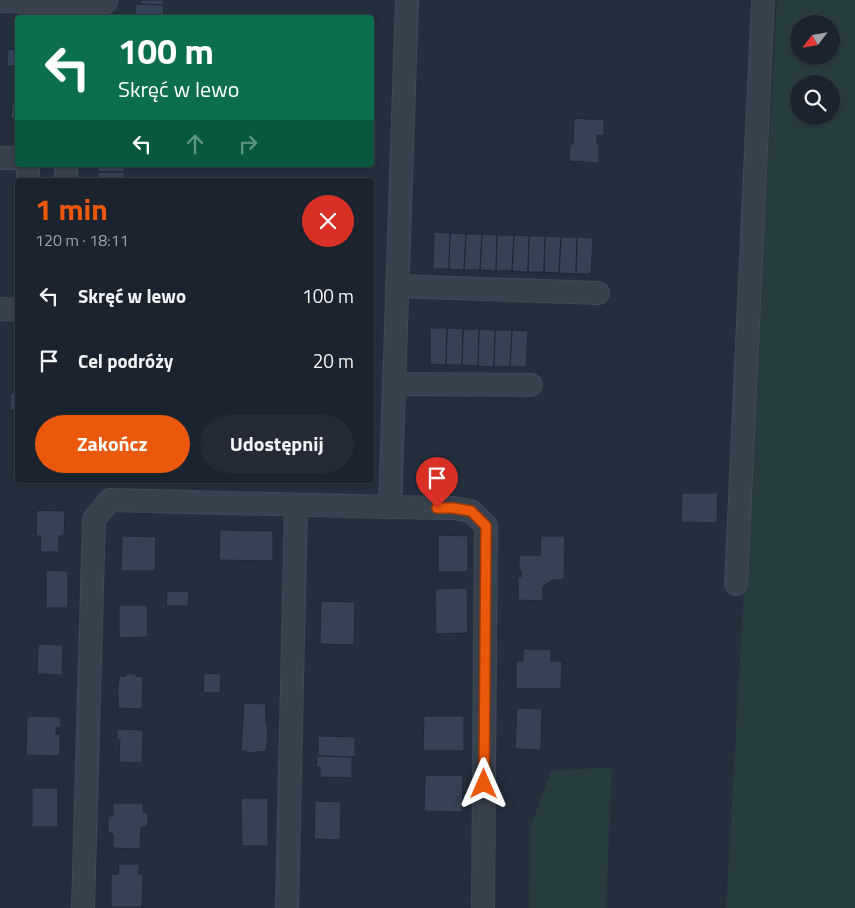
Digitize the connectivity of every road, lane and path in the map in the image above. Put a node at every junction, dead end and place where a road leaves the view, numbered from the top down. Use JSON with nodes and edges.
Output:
{"nodes":[{"id":1,"x":407,"y":0,"type":"edge"},
{"id":2,"x":763,"y":0,"type":"edge"},
{"id":3,"x":0,"y":1,"type":"edge"},
{"id":4,"x":106,"y":6,"type":"edge"},
{"id":5,"x":71,"y":10,"type":"edge"},
{"id":6,"x":0,"y":158,"type":"edge"},
{"id":7,"x":15,"y":158,"type":"edge"},
{"id":8,"x":397,"y":286,"type":"junction"},
{"id":9,"x":598,"y":293,"type":"dead end"},
{"id":10,"x":0,"y":309,"type":"edge"},
{"id":11,"x":15,"y":310,"type":"edge"},
{"id":12,"x":394,"y":384,"type":"junction"},
{"id":13,"x":531,"y":384,"type":"dead end"},
{"id":14,"x":296,"y":505,"type":"junction"},
{"id":15,"x":390,"y":507,"type":"junction"},
{"id":16,"x":736,"y":584,"type":"dead end"},
{"id":17,"x":83,"y":908,"type":"edge"},
{"id":18,"x":287,"y":908,"type":"edge"},
{"id":19,"x":482,"y":908,"type":"edge"}],
"edges":[{"from":1,"to":8,"type":"street"},
{"from":2,"to":16,"type":"street"},
{"from":3,"to":5,"type":"street"},
{"from":4,"to":5,"type":"street"},
{"from":6,"to":7,"type":"street"},
{"from":8,"to":9,"type":"street"},
{"from":8,"to":12,"type":"street"},
{"from":10,"to":11,"type":"street"},
{"from":12,"to":13,"type":"street"},
{"from":12,"to":15,"type":"street"},
{"from":14,"to":15,"type":"street"},
{"from":14,"to":17,"type":"street"},
{"from":14,"to":18,"type":"street"},
{"from":15,"to":19,"type":"street"}]}
